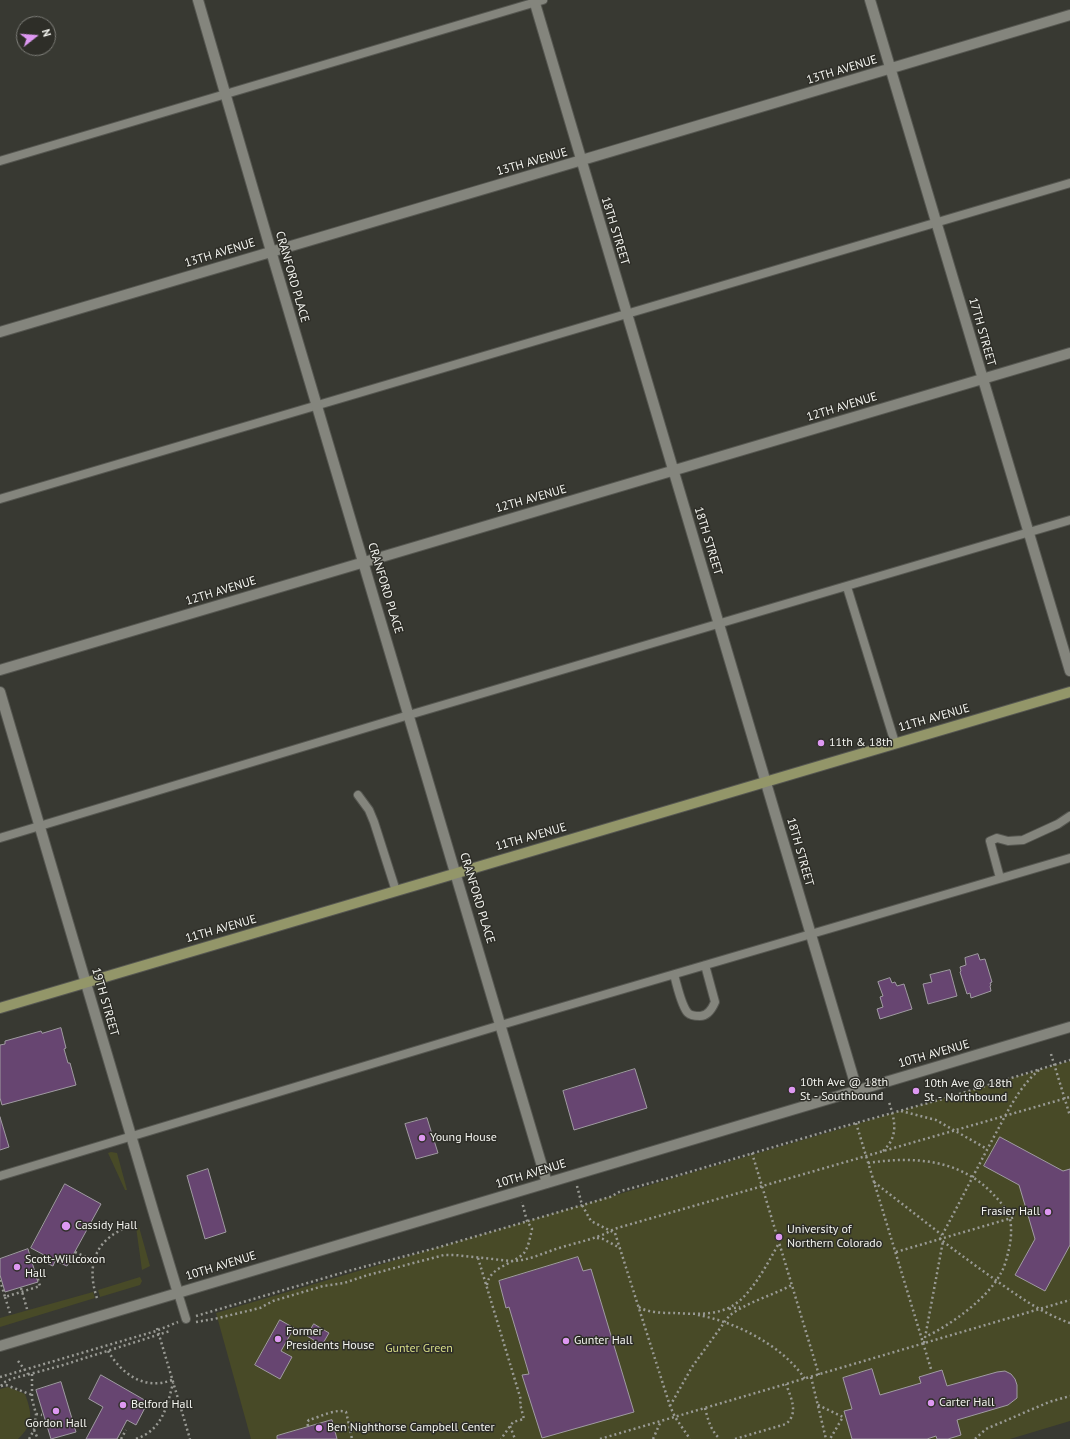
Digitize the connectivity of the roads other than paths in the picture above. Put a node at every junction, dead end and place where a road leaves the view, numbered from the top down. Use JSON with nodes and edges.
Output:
{"nodes":[{"id":1,"x":198,"y":0,"type":"edge"},
{"id":2,"x":870,"y":0,"type":"edge"},
{"id":3,"x":537,"y":1,"type":"edge"},
{"id":4,"x":1070,"y":15,"type":"edge"},
{"id":5,"x":890,"y":69,"type":"junction"},
{"id":6,"x":225,"y":94,"type":"junction"},
{"id":7,"x":0,"y":161,"type":"edge"},
{"id":8,"x":581,"y":161,"type":"junction"},
{"id":9,"x":1070,"y":183,"type":"edge"},
{"id":10,"x":936,"y":222,"type":"junction"},
{"id":11,"x":271,"y":251,"type":"junction"},
{"id":12,"x":626,"y":314,"type":"junction"},
{"id":13,"x":0,"y":332,"type":"edge"},
{"id":14,"x":1070,"y":353,"type":"edge"},
{"id":15,"x":982,"y":380,"type":"junction"},
{"id":16,"x":317,"y":406,"type":"junction"},
{"id":17,"x":673,"y":471,"type":"junction"},
{"id":18,"x":0,"y":499,"type":"edge"},
{"id":19,"x":1070,"y":520,"type":"edge"},
{"id":20,"x":1028,"y":533,"type":"junction"},
{"id":21,"x":363,"y":562,"type":"junction"},
{"id":22,"x":847,"y":587,"type":"junction"},
{"id":23,"x":719,"y":624,"type":"junction"},
{"id":24,"x":0,"y":670,"type":"edge"},
{"id":25,"x":1070,"y":671,"type":"edge"},
{"id":26,"x":0,"y":692,"type":"edge"},
{"id":27,"x":1070,"y":692,"type":"edge"},
{"id":28,"x":409,"y":715,"type":"junction"},
{"id":29,"x":895,"y":743,"type":"junction"},
{"id":30,"x":766,"y":782,"type":"junction"},
{"id":31,"x":358,"y":795,"type":"dead end"},
{"id":32,"x":1070,"y":816,"type":"edge"},
{"id":33,"x":40,"y":827,"type":"junction"},
{"id":34,"x":0,"y":838,"type":"edge"},
{"id":35,"x":1070,"y":858,"type":"edge"},
{"id":36,"x":456,"y":873,"type":"junction"},
{"id":37,"x":1000,"y":878,"type":"junction"},
{"id":38,"x":396,"y":891,"type":"junction"},
{"id":39,"x":811,"y":934,"type":"junction"},
{"id":40,"x":705,"y":965,"type":"junction"},
{"id":41,"x":674,"y":974,"type":"junction"},
{"id":42,"x":86,"y":982,"type":"junction"},
{"id":43,"x":0,"y":1008,"type":"edge"},
{"id":44,"x":501,"y":1025,"type":"junction"},
{"id":45,"x":1070,"y":1027,"type":"edge"},
{"id":46,"x":857,"y":1090,"type":"junction"},
{"id":47,"x":130,"y":1137,"type":"junction"},
{"id":48,"x":0,"y":1176,"type":"edge"},
{"id":49,"x":547,"y":1183,"type":"junction"},
{"id":50,"x":178,"y":1293,"type":"junction"},
{"id":51,"x":190,"y":1321,"type":"road end"},
{"id":52,"x":0,"y":1346,"type":"edge"}],
"edges":[{"from":1,"to":6,"type":"street","name":"CRANFORD PLACE"},
{"from":2,"to":5,"type":"street","name":"17TH STREET"},
{"from":3,"to":6,"type":"lane"},
{"from":3,"to":8,"type":"street","name":"18TH STREET"},
{"from":4,"to":5,"type":"street","name":"13TH AVENUE"},
{"from":5,"to":8,"type":"street","name":"13TH AVENUE"},
{"from":5,"to":10,"type":"street","name":"17TH STREET"},
{"from":6,"to":7,"type":"lane"},
{"from":6,"to":11,"type":"street","name":"CRANFORD PLACE"},
{"from":8,"to":11,"type":"street","name":"13TH AVENUE"},
{"from":8,"to":12,"type":"street","name":"18TH STREET"},
{"from":9,"to":10,"type":"lane"},
{"from":10,"to":12,"type":"lane"},
{"from":10,"to":15,"type":"street","name":"17TH STREET"},
{"from":11,"to":13,"type":"street","name":"13TH AVENUE"},
{"from":11,"to":16,"type":"street","name":"CRANFORD PLACE"},
{"from":12,"to":16,"type":"lane"},
{"from":12,"to":17,"type":"street","name":"18TH STREET"},
{"from":14,"to":15,"type":"street","name":"12TH AVENUE"},
{"from":15,"to":17,"type":"street","name":"12TH AVENUE"},
{"from":15,"to":20,"type":"street","name":"17TH STREET"},
{"from":16,"to":18,"type":"lane"},
{"from":16,"to":21,"type":"street","name":"CRANFORD PLACE"},
{"from":17,"to":21,"type":"street","name":"12TH AVENUE"},
{"from":17,"to":23,"type":"street","name":"18TH STREET"},
{"from":19,"to":20,"type":"lane"},
{"from":20,"to":22,"type":"lane"},
{"from":20,"to":25,"type":"street","name":"17TH STREET"},
{"from":21,"to":24,"type":"street","name":"12TH AVENUE"},
{"from":21,"to":28,"type":"street","name":"CRANFORD PLACE"},
{"from":22,"to":23,"type":"lane"},
{"from":22,"to":29,"type":"lane"},
{"from":23,"to":28,"type":"lane"},
{"from":23,"to":30,"type":"street","name":"18TH STREET"},
{"from":26,"to":33,"type":"street","name":"19TH STREET"},
{"from":27,"to":29,"type":"main road","name":"11TH AVENUE"},
{"from":28,"to":33,"type":"lane"},
{"from":28,"to":36,"type":"street","name":"CRANFORD PLACE"},
{"from":29,"to":30,"type":"main road","name":"11TH AVENUE"},
{"from":30,"to":36,"type":"main road","name":"11TH AVENUE"},
{"from":30,"to":39,"type":"street","name":"18TH STREET"},
{"from":31,"to":38,"type":"lane"},
{"from":32,"to":37,"type":"lane"},
{"from":33,"to":34,"type":"lane"},
{"from":33,"to":42,"type":"street","name":"19TH STREET"},
{"from":35,"to":37,"type":"lane"},
{"from":36,"to":38,"type":"main road","name":"11TH AVENUE"},
{"from":36,"to":44,"type":"street","name":"CRANFORD PLACE"},
{"from":37,"to":39,"type":"lane"},
{"from":38,"to":42,"type":"main road","name":"11TH AVENUE"},
{"from":39,"to":40,"type":"lane"},
{"from":39,"to":46,"type":"street","name":"18TH STREET"},
{"from":40,"to":41,"type":"lane"},
{"from":40,"to":41,"type":"lane"},
{"from":41,"to":44,"type":"lane"},
{"from":42,"to":43,"type":"main road","name":"11TH AVENUE"},
{"from":42,"to":47,"type":"street","name":"19TH STREET"},
{"from":44,"to":47,"type":"lane"},
{"from":44,"to":49,"type":"street","name":"CRANFORD PLACE"},
{"from":45,"to":46,"type":"street","name":"10TH AVENUE"},
{"from":46,"to":49,"type":"street","name":"10TH AVENUE"},
{"from":47,"to":48,"type":"lane"},
{"from":47,"to":50,"type":"street","name":"19TH STREET"},
{"from":49,"to":50,"type":"street","name":"10TH AVENUE"},
{"from":50,"to":51,"type":"lane","name":"19TH STREET"},
{"from":50,"to":52,"type":"street","name":"10TH AVENUE"}]}
